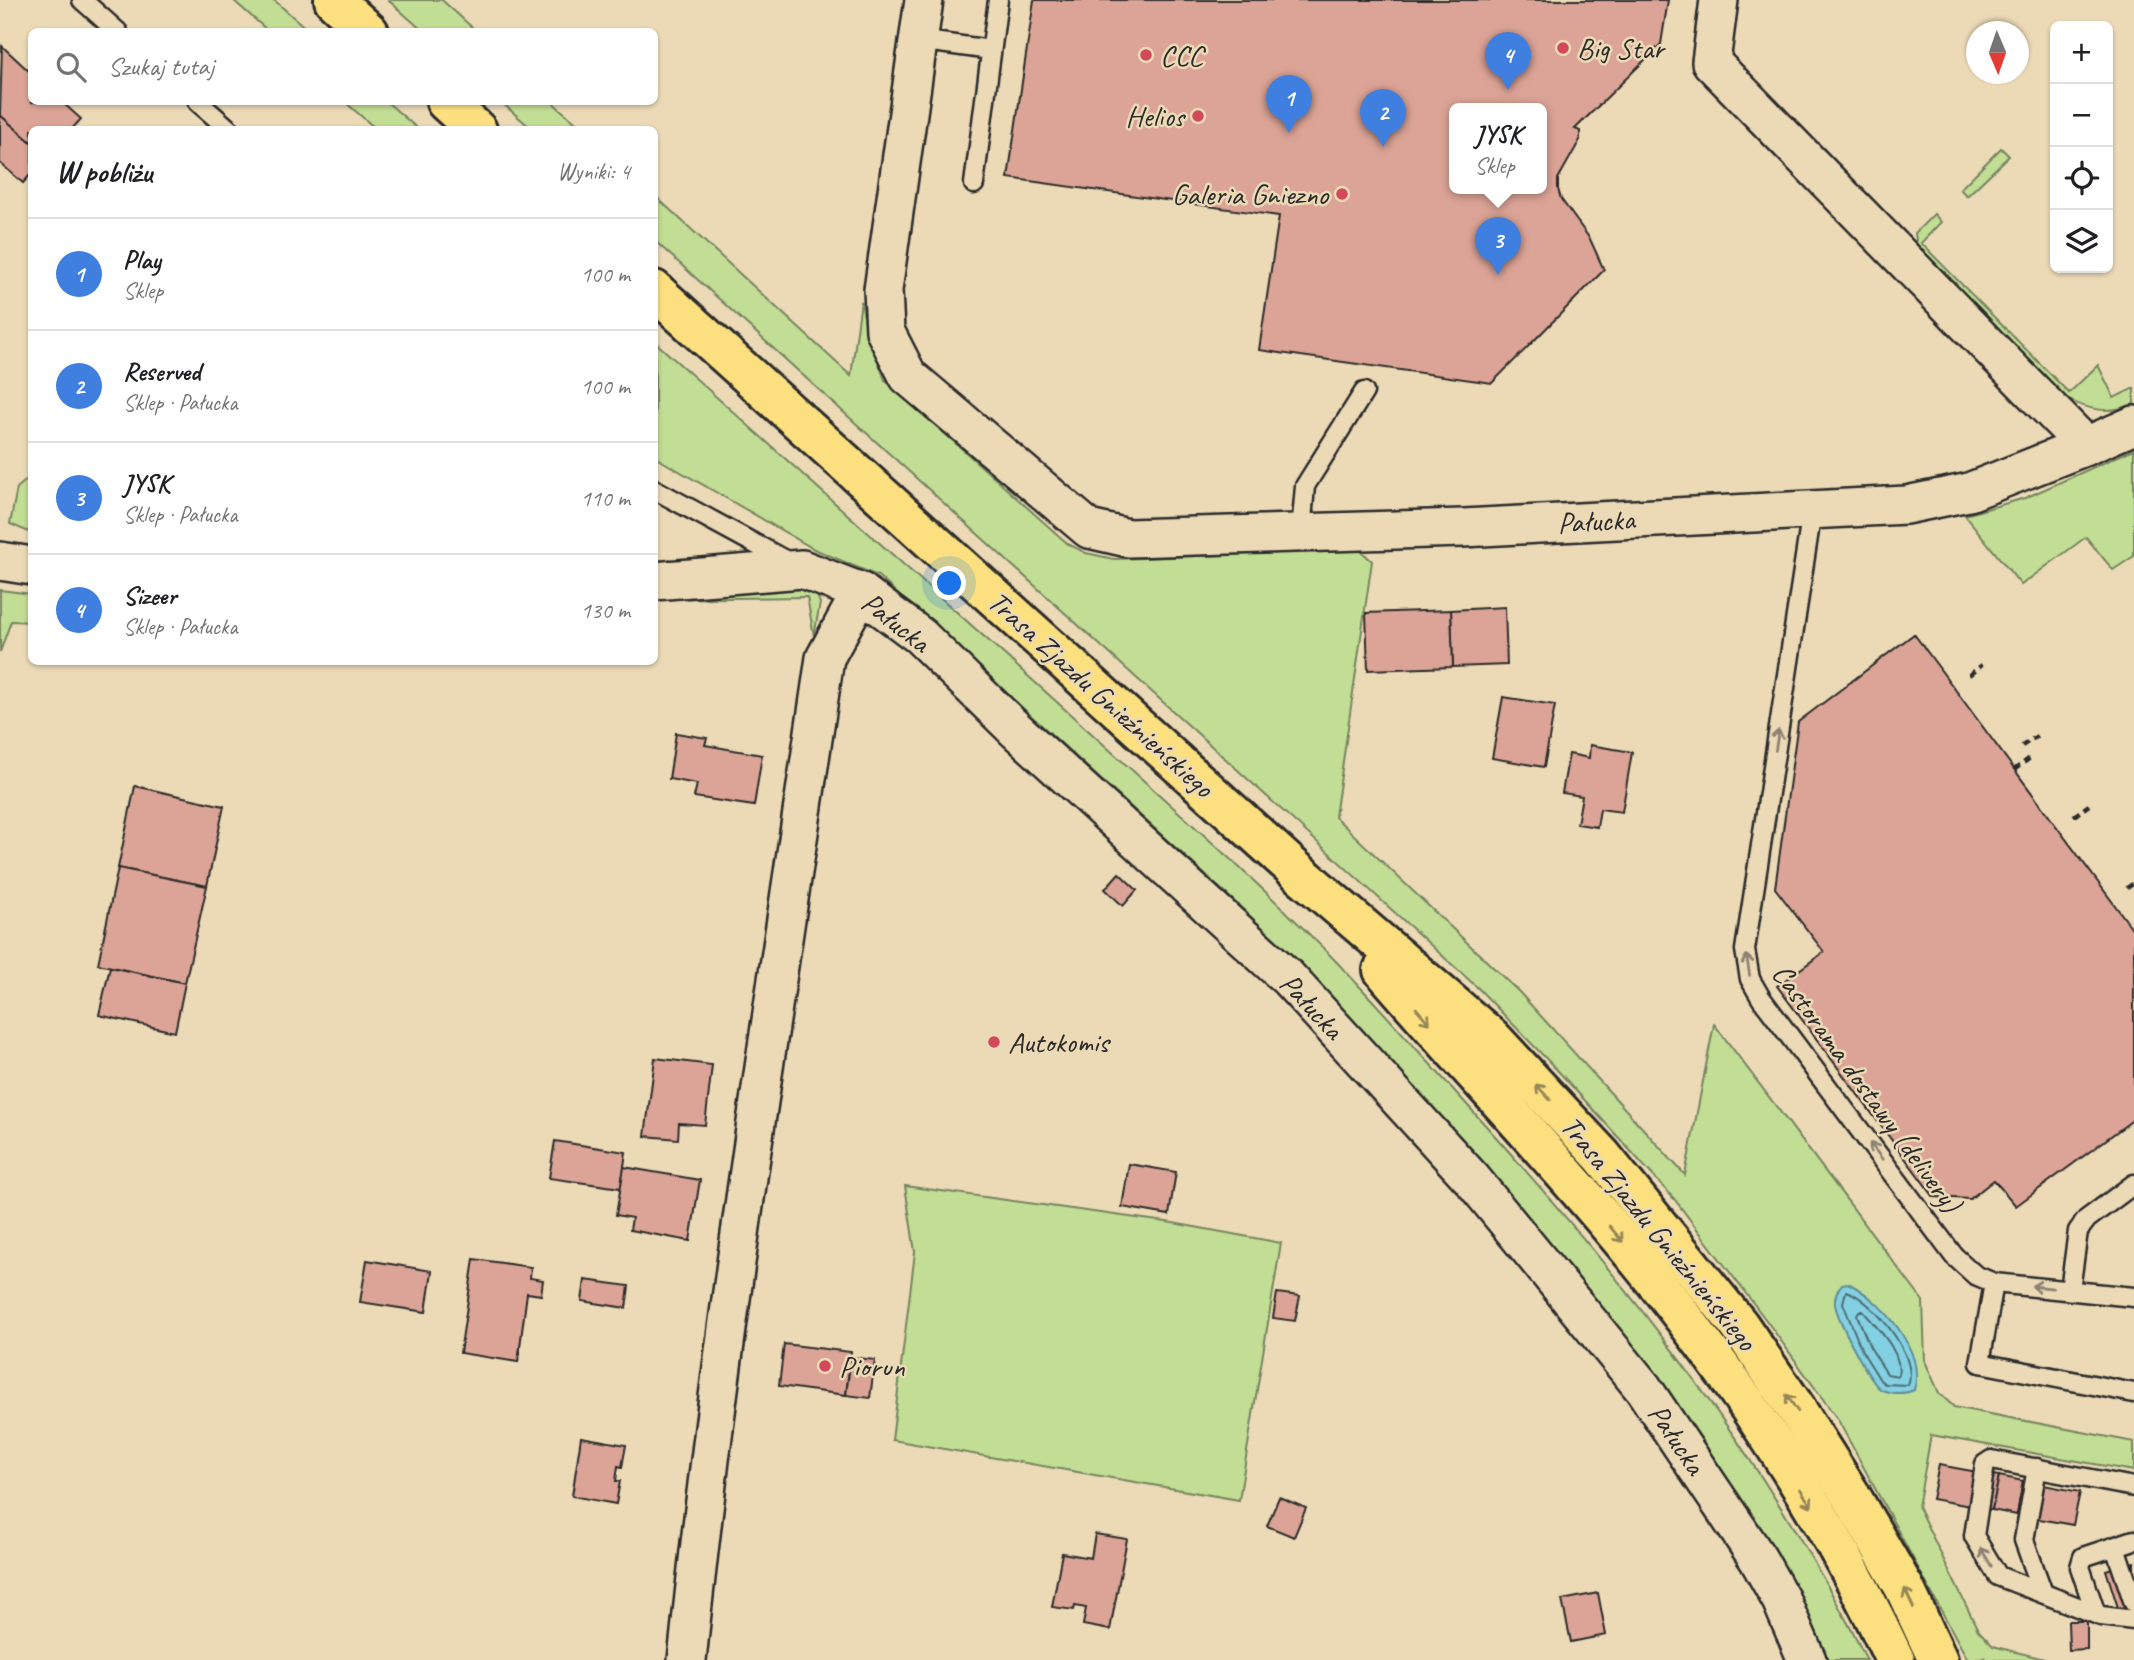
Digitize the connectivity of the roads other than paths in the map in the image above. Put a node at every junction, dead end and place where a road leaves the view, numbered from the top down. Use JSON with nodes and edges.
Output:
{"nodes":[{"id":1,"x":82,"y":0,"type":"edge"},
{"id":2,"x":334,"y":0,"type":"edge"},
{"id":3,"x":925,"y":0,"type":"edge"},
{"id":4,"x":998,"y":0,"type":"edge"},
{"id":5,"x":1719,"y":0,"type":"edge"},
{"id":6,"x":114,"y":28,"type":"edge"},
{"id":7,"x":365,"y":28,"type":"edge"},
{"id":8,"x":918,"y":40,"type":"junction"},
{"id":9,"x":991,"y":50,"type":"junction"},
{"id":10,"x":201,"y":105,"type":"edge"},
{"id":11,"x":449,"y":105,"type":"edge"},
{"id":12,"x":225,"y":126,"type":"edge"},
{"id":13,"x":473,"y":126,"type":"edge"},
{"id":14,"x":974,"y":184,"type":"dead end"},
{"id":15,"x":658,"y":294,"type":"edge"},
{"id":16,"x":1364,"y":392,"type":"dead end"},
{"id":17,"x":2134,"y":425,"type":"edge"},
{"id":18,"x":2086,"y":446,"type":"junction"},
{"id":19,"x":658,"y":491,"type":"edge"},
{"id":20,"x":1812,"y":511,"type":"junction"},
{"id":21,"x":1301,"y":532,"type":"junction"},
{"id":22,"x":0,"y":561,"type":"edge"},
{"id":23,"x":28,"y":565,"type":"edge"},
{"id":24,"x":802,"y":569,"type":"junction"},
{"id":25,"x":658,"y":581,"type":"edge"},
{"id":26,"x":861,"y":592,"type":"junction"},
{"id":27,"x":1298,"y":872,"type":"junction"},
{"id":28,"x":2134,"y":1184,"type":"edge"},
{"id":29,"x":1994,"y":1283,"type":"junction"},
{"id":30,"x":2070,"y":1290,"type":"junction"},
{"id":31,"x":2134,"y":1297,"type":"edge"},
{"id":32,"x":2134,"y":1393,"type":"edge"},
{"id":33,"x":2037,"y":1468,"type":"junction"},
{"id":34,"x":2134,"y":1487,"type":"edge"},
{"id":35,"x":2134,"y":1540,"type":"edge"},
{"id":36,"x":2115,"y":1547,"type":"junction"},
{"id":37,"x":2043,"y":1594,"type":"junction"},
{"id":38,"x":2134,"y":1603,"type":"edge"},
{"id":39,"x":2096,"y":1615,"type":"junction"},
{"id":40,"x":2134,"y":1620,"type":"edge"},
{"id":41,"x":687,"y":1660,"type":"edge"},
{"id":42,"x":1807,"y":1660,"type":"edge"},
{"id":43,"x":1895,"y":1660,"type":"edge"},
{"id":44,"x":1938,"y":1660,"type":"edge"}],
"edges":[{"from":1,"to":6,"type":"lane"},
{"from":2,"to":7,"type":"main road"},
{"from":3,"to":8,"type":"street","name":"Pałucka"},
{"from":4,"to":9,"type":"lane"},
{"from":5,"to":18,"type":"street"},
{"from":8,"to":9,"type":"lane"},
{"from":8,"to":21,"type":"street","name":"Pałucka"},
{"from":9,"to":14,"type":"lane"},
{"from":10,"to":12,"type":"lane"},
{"from":11,"to":13,"type":"main road"},
{"from":15,"to":27,"type":"main road","name":"Trasa Zjazdu Gnieźnieńskiego"},
{"from":16,"to":21,"type":"lane"},
{"from":17,"to":18,"type":"street","name":"Pałucka"},
{"from":18,"to":20,"type":"street","name":"Pałucka"},
{"from":19,"to":24,"type":"lane"},
{"from":20,"to":21,"type":"street","name":"Pałucka"},
{"from":29,"to":20,"type":"lane","name":"Castorama dostawy (delivery)","one_way":true},
{"from":22,"to":23,"type":"street"},
{"from":24,"to":25,"type":"street","name":"Pałucka"},
{"from":24,"to":26,"type":"street","name":"Pałucka"},
{"from":26,"to":41,"type":"street"},
{"from":26,"to":42,"type":"street","name":"Pałucka"},
{"from":27,"to":43,"type":"main road","name":"Trasa Zjazdu Gnieźnieńskiego","one_way":true},
{"from":44,"to":27,"type":"main road","name":"Trasa Zjazdu Gnieźnieńskiego","one_way":true},
{"from":28,"to":30,"type":"lane"},
{"from":30,"to":29,"type":"lane","name":"Castorama dostawy (delivery)","one_way":true},
{"from":29,"to":32,"type":"lane"},
{"from":30,"to":31,"type":"lane","name":"Castorama dostawy (delivery)"},
{"from":33,"to":34,"type":"lane"},
{"from":33,"to":37,"type":"lane"},
{"from":37,"to":33,"type":"lane","one_way":true},
{"from":35,"to":36,"type":"lane"},
{"from":36,"to":38,"type":"lane"},
{"from":36,"to":39,"type":"lane"},
{"from":37,"to":39,"type":"lane"},
{"from":39,"to":40,"type":"lane"}]}
